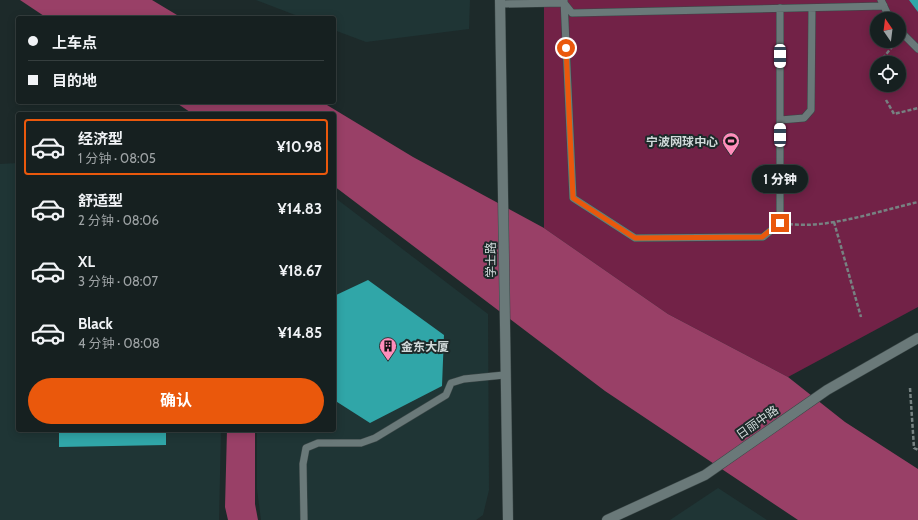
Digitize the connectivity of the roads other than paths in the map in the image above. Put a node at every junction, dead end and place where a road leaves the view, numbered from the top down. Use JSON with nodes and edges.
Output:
{"nodes":[{"id":1,"x":565,"y":1,"type":"edge"},
{"id":2,"x":500,"y":2,"type":"edge"},
{"id":3,"x":882,"y":3,"type":"edge"},
{"id":4,"x":780,"y":8,"type":"junction"},
{"id":5,"x":812,"y":8,"type":"junction"},
{"id":6,"x":886,"y":12,"type":"edge"},
{"id":7,"x":906,"y":37,"type":"edge"},
{"id":8,"x":918,"y":49,"type":"edge"},
{"id":9,"x":780,"y":120,"type":"junction"},
{"id":10,"x":918,"y":338,"type":"edge"},
{"id":11,"x":504,"y":375,"type":"junction"},
{"id":12,"x":304,"y":520,"type":"edge"},
{"id":13,"x":508,"y":520,"type":"edge"},
{"id":14,"x":608,"y":520,"type":"edge"}],
"edges":[{"from":1,"to":2,"type":"lane"},
{"from":1,"to":4,"type":"lane"},
{"from":1,"to":9,"type":"lane"},
{"from":2,"to":11,"type":"street","name":"学士路"},
{"from":3,"to":5,"type":"lane"},
{"from":3,"to":6,"type":"lane"},
{"from":4,"to":5,"type":"lane"},
{"from":4,"to":9,"type":"lane"},
{"from":5,"to":9,"type":"lane"},
{"from":7,"to":8,"type":"lane"},
{"from":10,"to":14,"type":"street","name":"日丽中路"},
{"from":11,"to":12,"type":"lane"},
{"from":11,"to":13,"type":"street","name":"学士路"}]}
